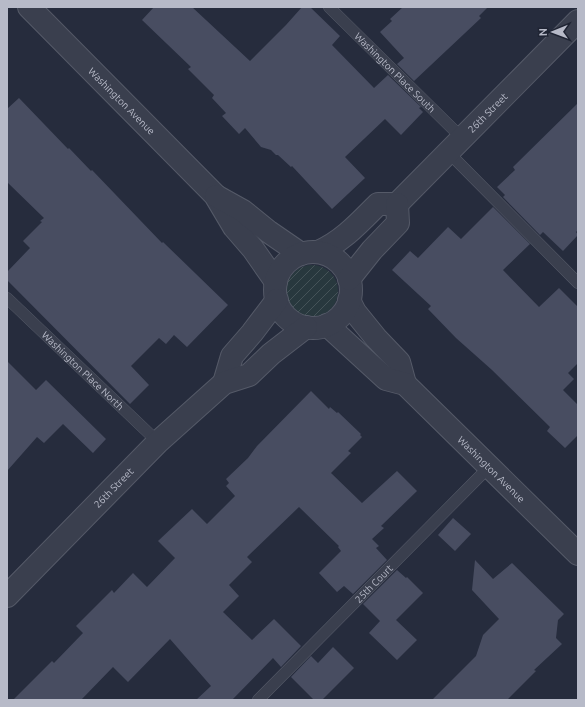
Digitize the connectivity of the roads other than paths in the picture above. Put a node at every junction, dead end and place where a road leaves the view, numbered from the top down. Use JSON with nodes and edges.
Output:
{"nodes":[{"id":1,"x":29,"y":7,"type":"edge"},
{"id":2,"x":329,"y":7,"type":"edge"},
{"id":3,"x":578,"y":21,"type":"edge"},
{"id":4,"x":455,"y":145,"type":"junction"},
{"id":5,"x":215,"y":195,"type":"junction"},
{"id":6,"x":397,"y":204,"type":"junction"},
{"id":7,"x":310,"y":253,"type":"junction"},
{"id":8,"x":578,"y":283,"type":"edge"},
{"id":9,"x":349,"y":290,"type":"junction"},
{"id":10,"x":277,"y":291,"type":"junction"},
{"id":11,"x":7,"y":298,"type":"edge"},
{"id":12,"x":317,"y":326,"type":"junction"},
{"id":13,"x":224,"y":383,"type":"junction"},
{"id":14,"x":405,"y":384,"type":"junction"},
{"id":15,"x":158,"y":442,"type":"junction"},
{"id":16,"x":490,"y":467,"type":"junction"},
{"id":17,"x":578,"y":554,"type":"edge"},
{"id":18,"x":7,"y":596,"type":"edge"},
{"id":19,"x":258,"y":700,"type":"edge"}],
"edges":[{"from":1,"to":5,"type":"street","name":"Washington Avenue"},
{"from":2,"to":4,"type":"lane","name":"Washington Place South"},
{"from":3,"to":4,"type":"street","name":"26th Street"},
{"from":4,"to":6,"type":"street","name":"26th Street"},
{"from":4,"to":8,"type":"lane","name":"Washington Place South"},
{"from":5,"to":7,"type":"street","name":"Washington Avenue"},
{"from":5,"to":10,"type":"street","name":"Washington Avenue"},
{"from":6,"to":7,"type":"street"},
{"from":6,"to":9,"type":"street"},
{"from":7,"to":9,"type":"street"},
{"from":7,"to":10,"type":"street"},
{"from":9,"to":12,"type":"street"},
{"from":9,"to":14,"type":"street"},
{"from":10,"to":12,"type":"street"},
{"from":10,"to":13,"type":"street"},
{"from":11,"to":15,"type":"lane","name":"Washington Place North"},
{"from":12,"to":13,"type":"street","name":"26th Street"},
{"from":12,"to":14,"type":"street","name":"Washington Avenue"},
{"from":13,"to":15,"type":"street","name":"26th Street"},
{"from":14,"to":16,"type":"street","name":"Washington Avenue"},
{"from":15,"to":18,"type":"street","name":"26th Street"},
{"from":16,"to":17,"type":"street","name":"Washington Avenue"},
{"from":16,"to":19,"type":"lane","name":"25th Court"}]}
